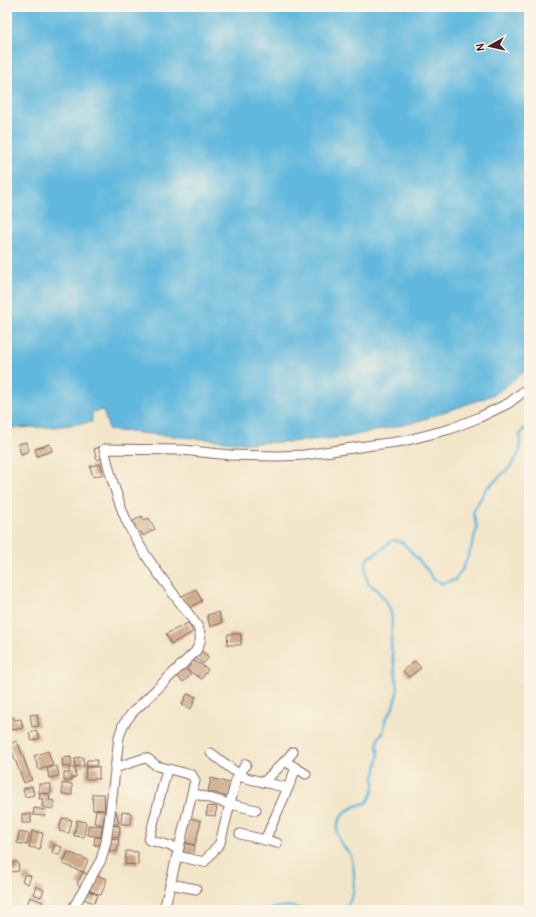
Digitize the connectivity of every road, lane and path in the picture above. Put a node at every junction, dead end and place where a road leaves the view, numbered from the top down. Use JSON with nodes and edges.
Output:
{"nodes":[{"id":1,"x":529,"y":387,"type":"edge"},
{"id":2,"x":293,"y":752,"type":"dead end"},
{"id":3,"x":210,"y":754,"type":"dead end"},
{"id":4,"x":285,"y":761,"type":"junction"},
{"id":5,"x":246,"y":764,"type":"dead end"},
{"id":6,"x":115,"y":768,"type":"junction"},
{"id":7,"x":296,"y":768,"type":"junction"},
{"id":8,"x":167,"y":769,"type":"junction"},
{"id":9,"x":240,"y":774,"type":"junction"},
{"id":10,"x":306,"y":774,"type":"dead end"},
{"id":11,"x":264,"y":782,"type":"junction"},
{"id":12,"x":288,"y":788,"type":"junction"},
{"id":13,"x":192,"y":793,"type":"junction"},
{"id":14,"x":230,"y":804,"type":"junction"},
{"id":15,"x":256,"y":810,"type":"dead end"},
{"id":16,"x":240,"y":834,"type":"dead end"},
{"id":17,"x":265,"y":840,"type":"junction"},
{"id":18,"x":277,"y":843,"type":"dead end"},
{"id":19,"x":177,"y":852,"type":"junction"},
{"id":20,"x":170,"y":884,"type":"junction"},
{"id":21,"x":196,"y":889,"type":"dead end"},
{"id":22,"x":72,"y":910,"type":"edge"},
{"id":23,"x":164,"y":910,"type":"edge"}],
"edges":[{"from":1,"to":6,"type":"street"},
{"from":2,"to":4,"type":"street"},
{"from":3,"to":9,"type":"street"},
{"from":4,"to":7,"type":"street"},
{"from":4,"to":11,"type":"street"},
{"from":5,"to":9,"type":"street"},
{"from":6,"to":8,"type":"street"},
{"from":6,"to":22,"type":"street"},
{"from":7,"to":10,"type":"street"},
{"from":7,"to":12,"type":"street"},
{"from":8,"to":13,"type":"street"},
{"from":8,"to":19,"type":"street"},
{"from":9,"to":11,"type":"street"},
{"from":9,"to":14,"type":"street"},
{"from":11,"to":12,"type":"street"},
{"from":12,"to":17,"type":"street"},
{"from":13,"to":14,"type":"street"},
{"from":13,"to":19,"type":"street"},
{"from":14,"to":15,"type":"street"},
{"from":14,"to":19,"type":"street"},
{"from":16,"to":17,"type":"street"},
{"from":17,"to":18,"type":"street"},
{"from":19,"to":20,"type":"street"},
{"from":20,"to":21,"type":"street"},
{"from":20,"to":23,"type":"street"}]}
